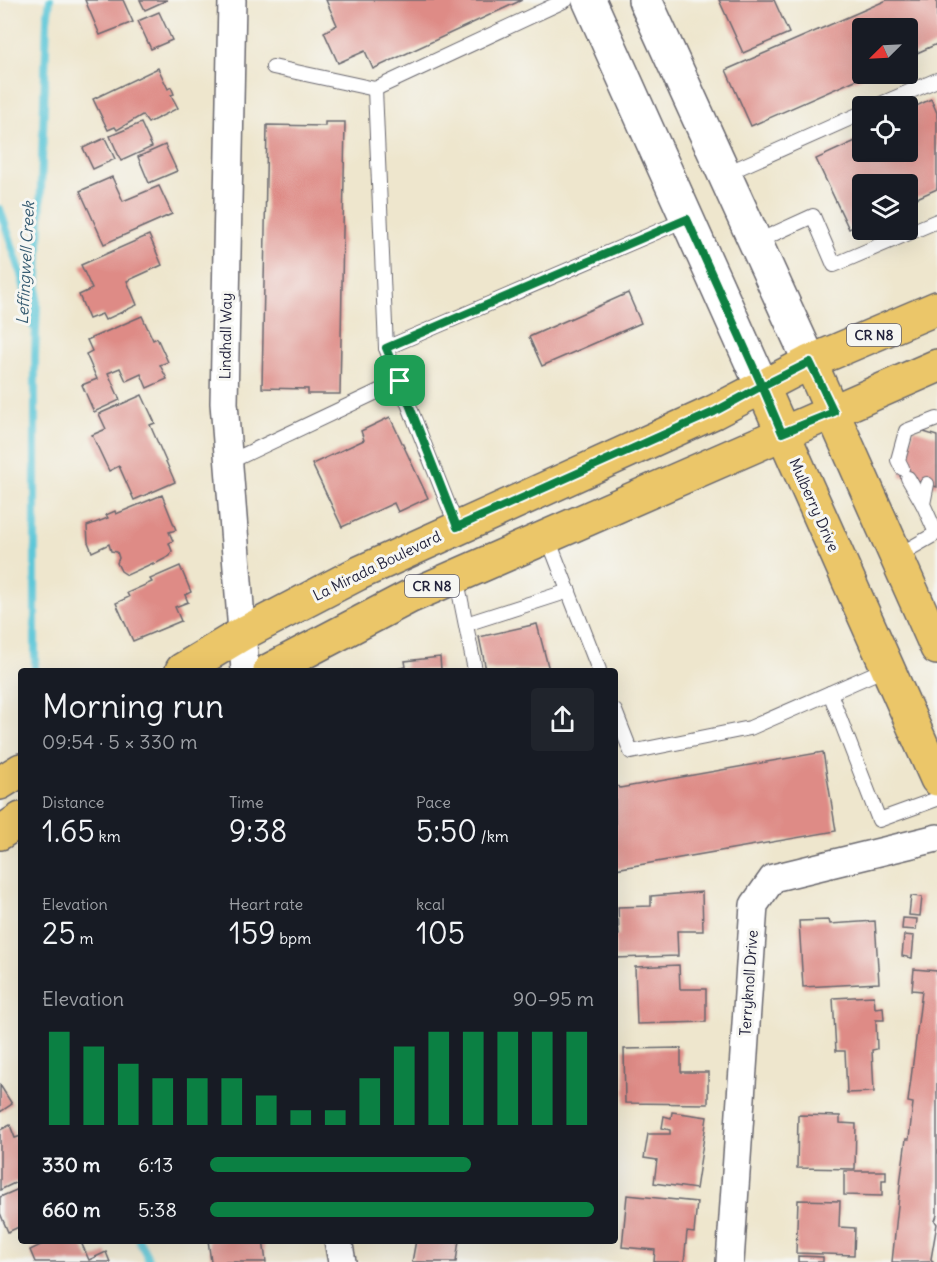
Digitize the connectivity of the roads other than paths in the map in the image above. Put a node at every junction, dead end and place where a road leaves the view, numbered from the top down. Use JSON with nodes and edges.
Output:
{"nodes":[{"id":1,"x":232,"y":0,"type":"edge"},
{"id":2,"x":566,"y":0,"type":"edge"},
{"id":3,"x":589,"y":0,"type":"edge"},
{"id":4,"x":645,"y":0,"type":"edge"},
{"id":5,"x":273,"y":67,"type":"dead end"},
{"id":6,"x":937,"y":80,"type":"edge"},
{"id":7,"x":375,"y":89,"type":"junction"},
{"id":8,"x":899,"y":96,"type":"edge"},
{"id":9,"x":852,"y":117,"type":"edge"},
{"id":10,"x":725,"y":174,"type":"junction"},
{"id":11,"x":687,"y":219,"type":"junction"},
{"id":12,"x":937,"y":221,"type":"edge"},
{"id":13,"x":756,"y":242,"type":"junction"},
{"id":14,"x":937,"y":308,"type":"edge"},
{"id":15,"x":386,"y":348,"type":"junction"},
{"id":16,"x":810,"y":362,"type":"junction"},
{"id":17,"x":937,"y":366,"type":"edge"},
{"id":18,"x":400,"y":381,"type":"junction"},
{"id":19,"x":762,"y":386,"type":"junction"},
{"id":20,"x":834,"y":412,"type":"junction"},
{"id":21,"x":937,"y":419,"type":"edge"},
{"id":22,"x":782,"y":433,"type":"junction"},
{"id":23,"x":229,"y":462,"type":"junction"},
{"id":24,"x":927,"y":484,"type":"dead end"},
{"id":25,"x":922,"y":504,"type":"junction"},
{"id":26,"x":457,"y":527,"type":"junction"},
{"id":27,"x":937,"y":533,"type":"edge"},
{"id":28,"x":547,"y":536,"type":"junction"},
{"id":29,"x":897,"y":556,"type":"junction"},
{"id":30,"x":456,"y":576,"type":"junction"},
{"id":31,"x":569,"y":591,"type":"junction"},
{"id":32,"x":466,"y":624,"type":"junction"},
{"id":33,"x":242,"y":634,"type":"junction"},
{"id":34,"x":937,"y":648,"type":"edge"},
{"id":35,"x":185,"y":668,"type":"edge"},
{"id":36,"x":245,"y":668,"type":"edge"},
{"id":37,"x":274,"y":668,"type":"edge"},
{"id":38,"x":475,"y":668,"type":"edge"},
{"id":39,"x":598,"y":668,"type":"edge"},
{"id":40,"x":887,"y":668,"type":"junction"},
{"id":41,"x":830,"y":693,"type":"junction"},
{"id":42,"x":618,"y":719,"type":"edge"},
{"id":43,"x":937,"y":779,"type":"edge"},
{"id":44,"x":937,"y":799,"type":"edge"},
{"id":45,"x":937,"y":837,"type":"edge"},
{"id":46,"x":339,"y":1244,"type":"edge"},
{"id":47,"x":342,"y":1262,"type":"edge"},
{"id":48,"x":730,"y":1262,"type":"edge"}],
"edges":[{"from":1,"to":23,"type":"street","name":"Lindhall Way"},
{"from":2,"to":7,"type":"lane"},
{"from":3,"to":11,"type":"street","name":"Mulberry Drive"},
{"from":4,"to":10,"type":"street"},
{"from":5,"to":7,"type":"lane"},
{"from":6,"to":8,"type":"lane"},
{"from":7,"to":15,"type":"lane"},
{"from":9,"to":10,"type":"lane"},
{"from":10,"to":13,"type":"street"},
{"from":11,"to":15,"type":"lane"},
{"from":11,"to":19,"type":"street","name":"Mulberry Drive"},
{"from":12,"to":13,"type":"lane"},
{"from":13,"to":16,"type":"street"},
{"from":14,"to":16,"type":"main road","name":"La Mirada Boulevard","number":"CR N8"},
{"from":15,"to":18,"type":"lane"},
{"from":16,"to":19,"type":"main road","name":"La Mirada Boulevard","number":"CR N8"},
{"from":16,"to":20,"type":"main road"},
{"from":17,"to":20,"type":"main road","number":"CR N8"},
{"from":18,"to":23,"type":"lane"},
{"from":18,"to":26,"type":"lane"},
{"from":19,"to":22,"type":"main road","name":"Mulberry Drive"},
{"from":19,"to":26,"type":"main road","name":"La Mirada Boulevard","number":"CR N8"},
{"from":20,"to":22,"type":"main road","number":"CR N8"},
{"from":20,"to":29,"type":"main road"},
{"from":21,"to":25,"type":"lane"},
{"from":22,"to":28,"type":"main road","number":"CR N8"},
{"from":22,"to":40,"type":"main road","name":"Mulberry Drive"},
{"from":23,"to":33,"type":"street","name":"Lindhall Way"},
{"from":24,"to":25,"type":"lane"},
{"from":25,"to":27,"type":"lane"},
{"from":26,"to":33,"type":"main road","name":"La Mirada Boulevard","number":"CR N8"},
{"from":27,"to":29,"type":"lane"},
{"from":28,"to":30,"type":"main road","number":"CR N8"},
{"from":28,"to":31,"type":"lane"},
{"from":29,"to":34,"type":"main road"},
{"from":30,"to":32,"type":"lane"},
{"from":30,"to":37,"type":"main road","number":"CR N8"},
{"from":31,"to":32,"type":"lane"},
{"from":31,"to":39,"type":"lane"},
{"from":32,"to":38,"type":"lane"},
{"from":33,"to":35,"type":"main road","name":"La Mirada Boulevard","number":"CR N8"},
{"from":33,"to":36,"type":"street","name":"Lindhall Way"},
{"from":40,"to":41,"type":"lane"},
{"from":40,"to":43,"type":"main road","name":"Mulberry Drive"},
{"from":41,"to":42,"type":"lane"},
{"from":41,"to":44,"type":"lane"},
{"from":45,"to":48,"type":"street","name":"Terryknoll Drive"},
{"from":46,"to":47,"type":"street"}]}
